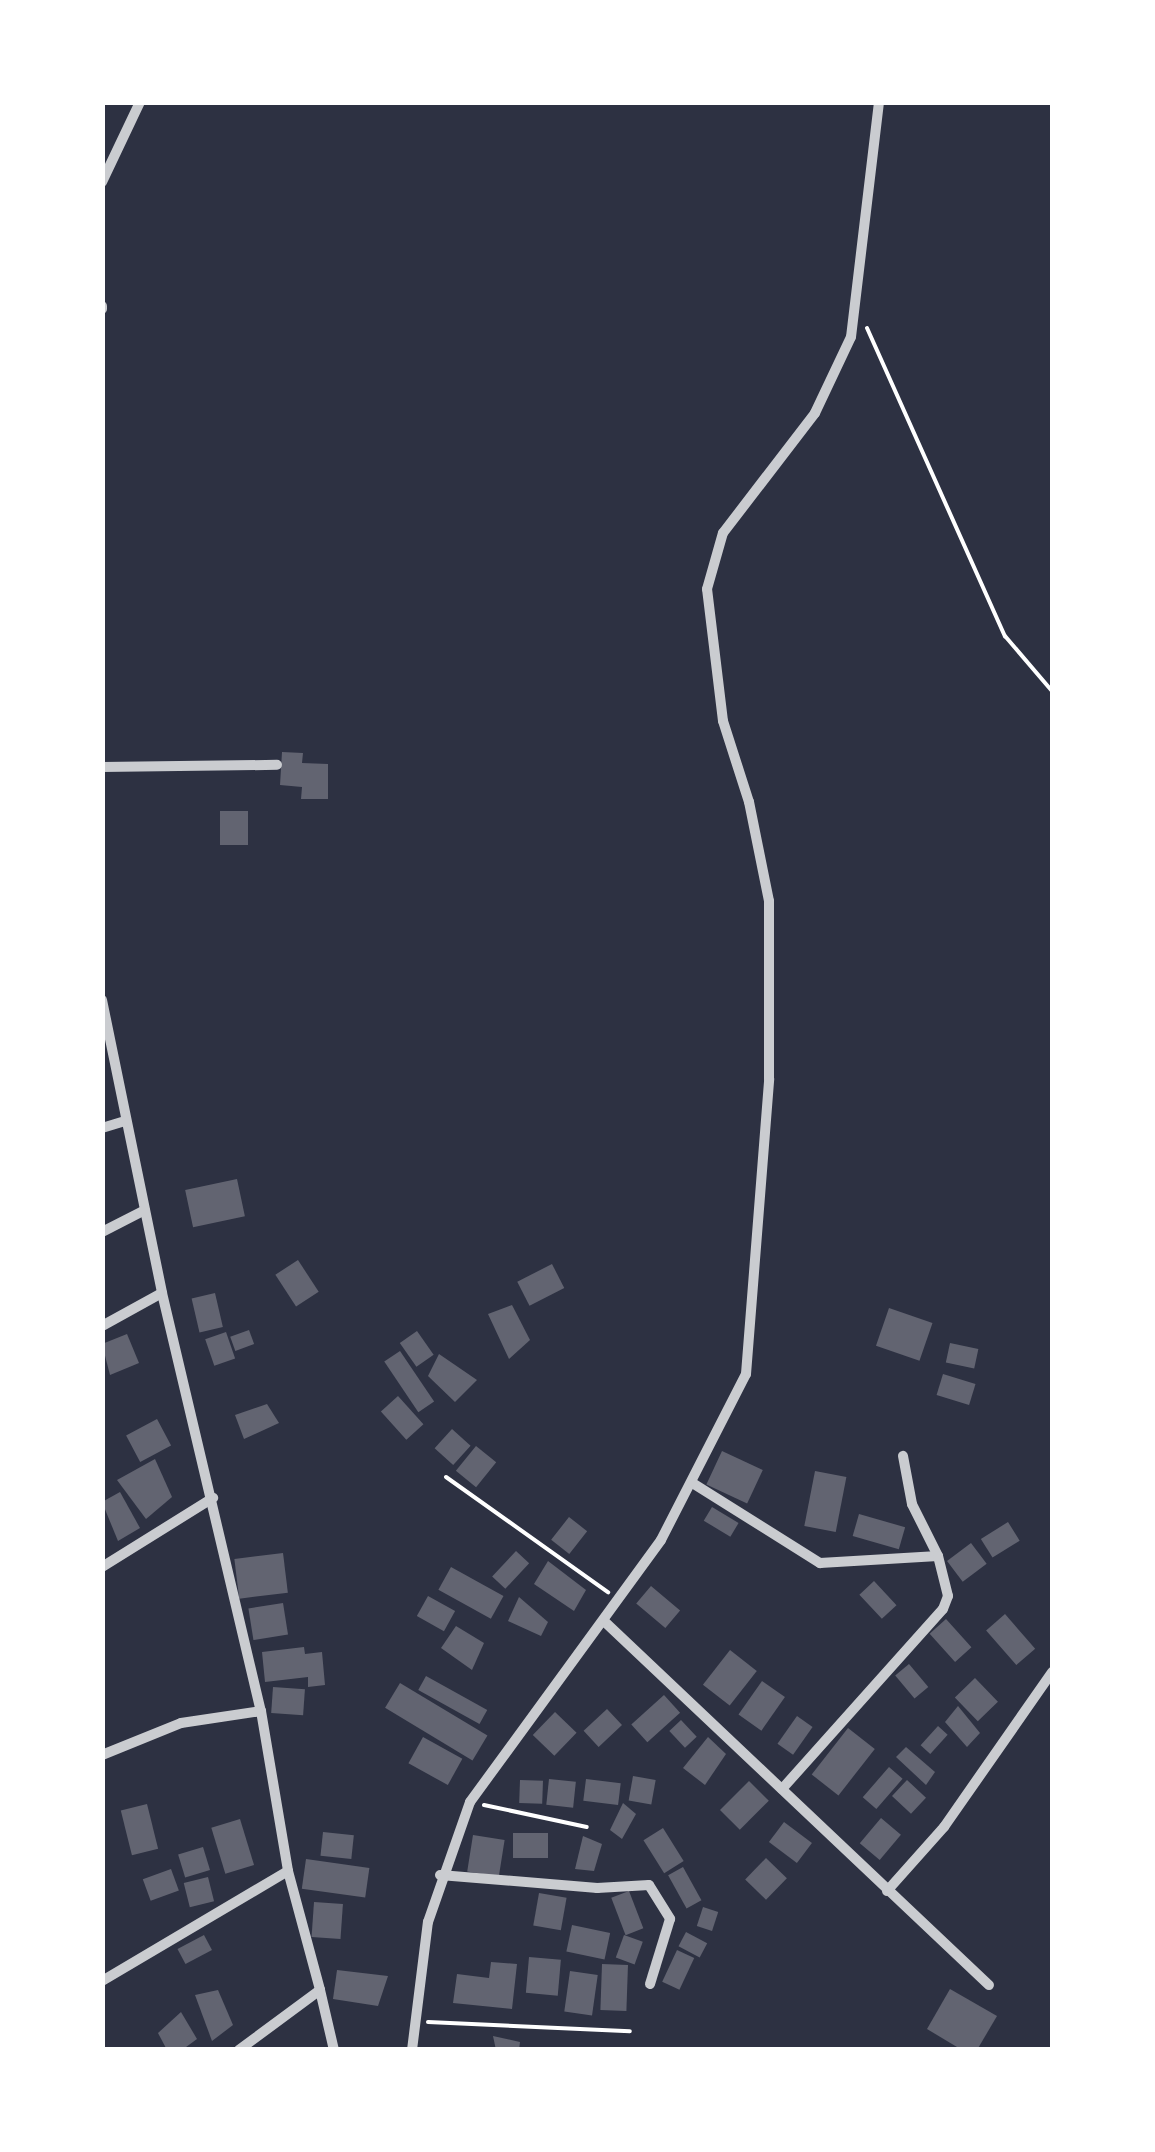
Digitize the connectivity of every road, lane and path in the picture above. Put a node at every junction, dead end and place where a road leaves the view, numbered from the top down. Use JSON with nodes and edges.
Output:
{"nodes":[{"id":1,"x":140,"y":102,"type":"edge"},
{"id":2,"x":879,"y":102,"type":"edge"},
{"id":3,"x":102,"y":182,"type":"edge"},
{"id":4,"x":858,"y":304,"type":"junction"},
{"id":5,"x":1052,"y":691,"type":"edge"},
{"id":6,"x":278,"y":765,"type":"dead end"},
{"id":7,"x":102,"y":766,"type":"edge"},
{"id":8,"x":102,"y":1000,"type":"edge"},
{"id":9,"x":126,"y":1121,"type":"junction"},
{"id":10,"x":102,"y":1128,"type":"edge"},
{"id":11,"x":145,"y":1210,"type":"junction"},
{"id":12,"x":102,"y":1232,"type":"edge"},
{"id":13,"x":162,"y":1293,"type":"junction"},
{"id":14,"x":102,"y":1326,"type":"edge"},
{"id":15,"x":903,"y":1456,"type":"dead end"},
{"id":16,"x":446,"y":1478,"type":"dead end"},
{"id":17,"x":694,"y":1484,"type":"junction"},
{"id":18,"x":213,"y":1498,"type":"junction"},
{"id":19,"x":938,"y":1556,"type":"junction"},
{"id":20,"x":102,"y":1567,"type":"edge"},
{"id":21,"x":620,"y":1601,"type":"junction"},
{"id":22,"x":606,"y":1623,"type":"junction"},
{"id":23,"x":1052,"y":1672,"type":"edge"},
{"id":24,"x":260,"y":1711,"type":"junction"},
{"id":25,"x":102,"y":1755,"type":"edge"},
{"id":26,"x":782,"y":1790,"type":"junction"},
{"id":27,"x":470,"y":1802,"type":"junction"},
{"id":28,"x":587,"y":1827,"type":"dead end"},
{"id":29,"x":288,"y":1871,"type":"junction"},
{"id":30,"x":440,"y":1875,"type":"junction"},
{"id":31,"x":887,"y":1892,"type":"junction"},
{"id":32,"x":102,"y":1981,"type":"edge"},
{"id":33,"x":650,"y":1984,"type":"dead end"},
{"id":34,"x":989,"y":1985,"type":"dead end"},
{"id":35,"x":320,"y":1990,"type":"junction"},
{"id":36,"x":414,"y":2021,"type":"junction"},
{"id":37,"x":630,"y":2031,"type":"dead end"},
{"id":38,"x":239,"y":2050,"type":"edge"},
{"id":39,"x":334,"y":2050,"type":"edge"},
{"id":40,"x":412,"y":2050,"type":"edge"}],
"edges":[{"from":1,"to":3,"type":"street"},
{"from":2,"to":4,"type":"street"},
{"from":4,"to":5,"type":"path"},
{"from":4,"to":17,"type":"street"},
{"from":6,"to":7,"type":"street"},
{"from":8,"to":9,"type":"street"},
{"from":9,"to":10,"type":"street"},
{"from":9,"to":11,"type":"street"},
{"from":11,"to":12,"type":"street"},
{"from":11,"to":13,"type":"street"},
{"from":13,"to":14,"type":"street"},
{"from":13,"to":18,"type":"street"},
{"from":15,"to":19,"type":"street"},
{"from":16,"to":21,"type":"path"},
{"from":17,"to":19,"type":"street"},
{"from":17,"to":21,"type":"street"},
{"from":18,"to":20,"type":"street"},
{"from":18,"to":24,"type":"street"},
{"from":19,"to":26,"type":"street"},
{"from":21,"to":22,"type":"street"},
{"from":22,"to":26,"type":"street"},
{"from":22,"to":27,"type":"street"},
{"from":23,"to":31,"type":"street"},
{"from":24,"to":25,"type":"street"},
{"from":24,"to":29,"type":"street"},
{"from":26,"to":31,"type":"street"},
{"from":27,"to":28,"type":"path"},
{"from":27,"to":30,"type":"street"},
{"from":29,"to":32,"type":"street"},
{"from":29,"to":35,"type":"street"},
{"from":30,"to":33,"type":"street"},
{"from":30,"to":36,"type":"street"},
{"from":31,"to":34,"type":"street"},
{"from":35,"to":38,"type":"street"},
{"from":35,"to":39,"type":"street"},
{"from":36,"to":37,"type":"path"},
{"from":36,"to":40,"type":"street"}]}
